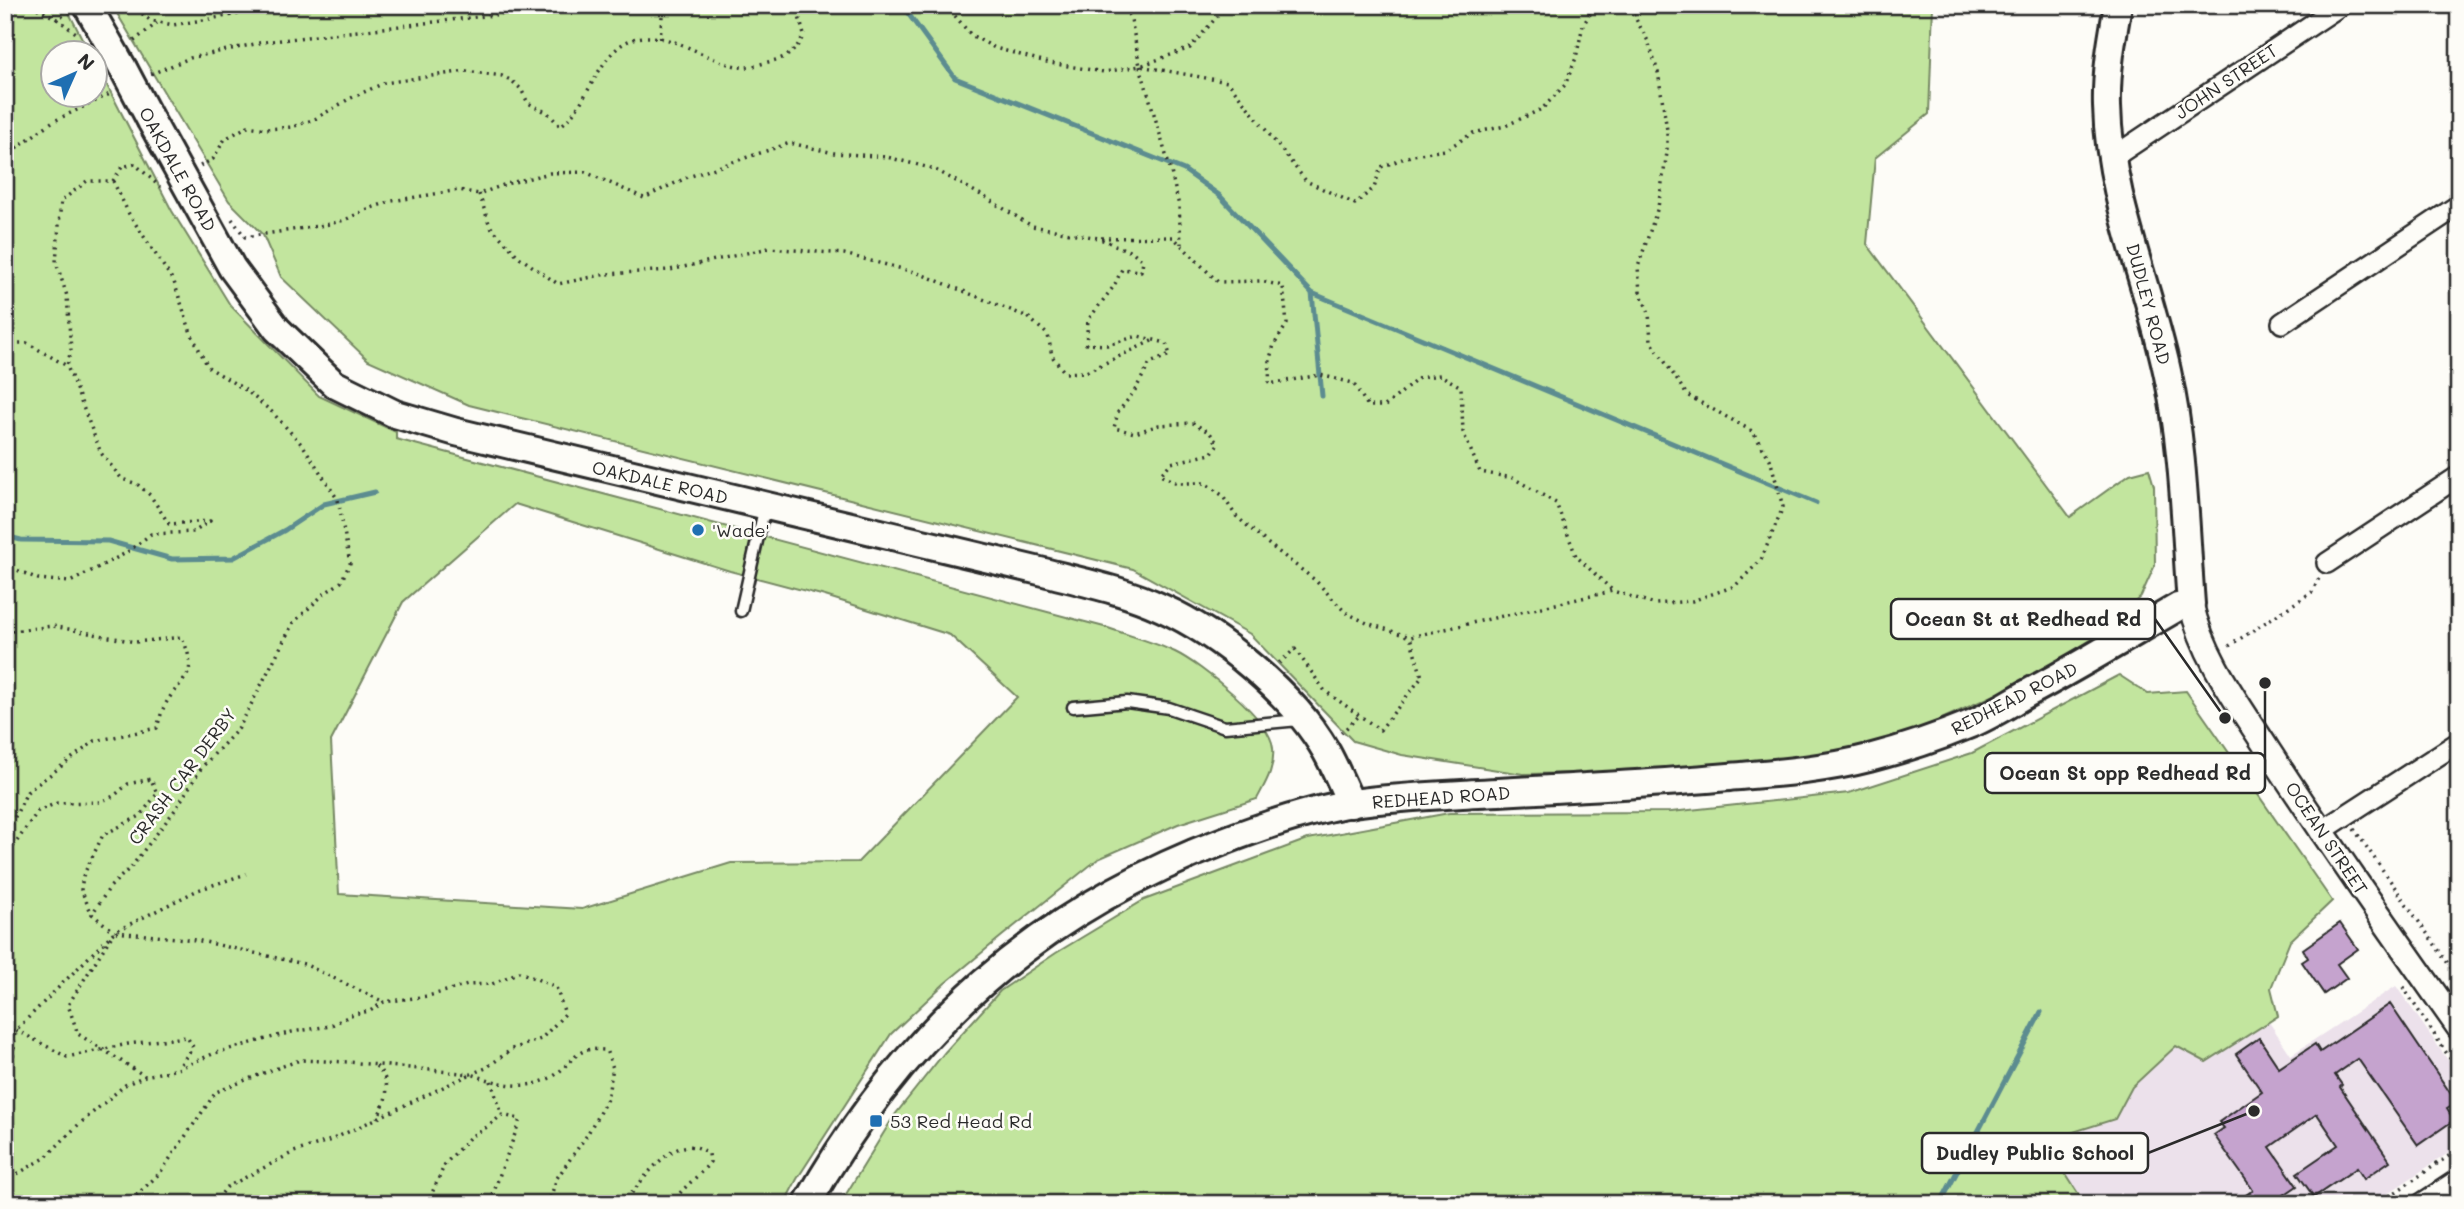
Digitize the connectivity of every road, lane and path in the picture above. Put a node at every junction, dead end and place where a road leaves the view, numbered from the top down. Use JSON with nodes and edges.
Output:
{"nodes":[{"id":1,"x":31,"y":5,"type":"edge"},
{"id":2,"x":131,"y":5,"type":"edge"},
{"id":3,"x":293,"y":5,"type":"edge"},
{"id":4,"x":579,"y":5,"type":"edge"},
{"id":5,"x":663,"y":5,"type":"edge"},
{"id":6,"x":796,"y":5,"type":"edge"},
{"id":7,"x":946,"y":5,"type":"edge"},
{"id":8,"x":1123,"y":5,"type":"edge"},
{"id":9,"x":1227,"y":5,"type":"edge"},
{"id":10,"x":1596,"y":5,"type":"edge"},
{"id":11,"x":1628,"y":5,"type":"edge"},
{"id":12,"x":2118,"y":5,"type":"edge"},
{"id":13,"x":2341,"y":5,"type":"edge"},
{"id":14,"x":78,"y":9,"type":"edge"},
{"id":15,"x":157,"y":23,"type":"junction"},
{"id":16,"x":660,"y":39,"type":"junction"},
{"id":17,"x":1140,"y":66,"type":"junction"},
{"id":18,"x":130,"y":69,"type":"junction"},
{"id":19,"x":5,"y":156,"type":"edge"},
{"id":20,"x":2112,"y":158,"type":"junction"},
{"id":21,"x":198,"y":167,"type":"dead end"},
{"id":22,"x":113,"y":181,"type":"junction"},
{"id":23,"x":165,"y":191,"type":"dead end"},
{"id":24,"x":479,"y":194,"type":"junction"},
{"id":25,"x":2459,"y":205,"type":"edge"},
{"id":26,"x":245,"y":237,"type":"dead end"},
{"id":27,"x":1098,"y":238,"type":"junction"},
{"id":28,"x":1181,"y":244,"type":"junction"},
{"id":29,"x":2282,"y":323,"type":"dead end"},
{"id":30,"x":1154,"y":340,"type":"junction"},
{"id":31,"x":5,"y":355,"type":"edge"},
{"id":32,"x":67,"y":366,"type":"junction"},
{"id":33,"x":2459,"y":476,"type":"edge"},
{"id":34,"x":765,"y":506,"type":"junction"},
{"id":35,"x":2327,"y":564,"type":"joint"},
{"id":36,"x":5,"y":565,"type":"edge"},
{"id":37,"x":1613,"y":591,"type":"junction"},
{"id":38,"x":2191,"y":604,"type":"junction"},
{"id":39,"x":741,"y":611,"type":"dead end"},
{"id":40,"x":5,"y":632,"type":"edge"},
{"id":41,"x":1410,"y":637,"type":"junction"},
{"id":42,"x":2229,"y":646,"type":"dead end"},
{"id":43,"x":1295,"y":649,"type":"dead end"},
{"id":44,"x":1073,"y":707,"type":"dead end"},
{"id":45,"x":1303,"y":719,"type":"junction"},
{"id":46,"x":2459,"y":742,"type":"edge"},
{"id":47,"x":1351,"y":804,"type":"junction"},
{"id":48,"x":2345,"y":816,"type":"junction"},
{"id":49,"x":2320,"y":832,"type":"junction"},
{"id":50,"x":8,"y":854,"type":"junction"},
{"id":51,"x":5,"y":873,"type":"edge"},
{"id":52,"x":246,"y":874,"type":"dead end"},
{"id":53,"x":92,"y":914,"type":"junction"},
{"id":54,"x":114,"y":932,"type":"junction"},
{"id":55,"x":2397,"y":979,"type":"dead end"},
{"id":56,"x":2459,"y":979,"type":"edge"},
{"id":57,"x":384,"y":1002,"type":"junction"},
{"id":58,"x":2459,"y":1028,"type":"edge"},
{"id":59,"x":16,"y":1030,"type":"junction"},
{"id":60,"x":5,"y":1032,"type":"edge"},
{"id":61,"x":102,"y":1049,"type":"junction"},
{"id":62,"x":5,"y":1055,"type":"edge"},
{"id":63,"x":374,"y":1065,"type":"junction"},
{"id":64,"x":178,"y":1069,"type":"junction"},
{"id":65,"x":2459,"y":1072,"type":"edge"},
{"id":66,"x":471,"y":1074,"type":"junction"},
{"id":67,"x":145,"y":1076,"type":"junction"},
{"id":68,"x":491,"y":1080,"type":"junction"},
{"id":69,"x":5,"y":1090,"type":"edge"},
{"id":70,"x":502,"y":1115,"type":"junction"},
{"id":71,"x":377,"y":1118,"type":"junction"},
{"id":72,"x":2459,"y":1149,"type":"edge"},
{"id":73,"x":2459,"y":1179,"type":"edge"},
{"id":74,"x":5,"y":1181,"type":"edge"},
{"id":75,"x":127,"y":1204,"type":"edge"},
{"id":76,"x":213,"y":1204,"type":"edge"},
{"id":77,"x":427,"y":1204,"type":"edge"},
{"id":78,"x":491,"y":1204,"type":"edge"},
{"id":79,"x":548,"y":1204,"type":"edge"},
{"id":80,"x":623,"y":1204,"type":"edge"},
{"id":81,"x":672,"y":1204,"type":"edge"},
{"id":82,"x":807,"y":1204,"type":"edge"},
{"id":83,"x":2378,"y":1204,"type":"edge"},
{"id":84,"x":2421,"y":1204,"type":"edge"}],
"edges":[{"from":1,"to":14,"type":"path"},
{"from":2,"to":15,"type":"path"},
{"from":3,"to":15,"type":"path"},
{"from":4,"to":18,"type":"path"},
{"from":5,"to":16,"type":"path"},
{"from":6,"to":16,"type":"path"},
{"from":7,"to":17,"type":"path"},
{"from":8,"to":17,"type":"path"},
{"from":9,"to":17,"type":"path"},
{"from":10,"to":17,"type":"path"},
{"from":11,"to":37,"type":"path"},
{"from":12,"to":20,"type":"main road","name":"DUDLEY ROAD"},
{"from":13,"to":20,"type":"street","name":"JOHN STREET"},
{"from":14,"to":18,"type":"main road","name":"OAKDALE ROAD"},
{"from":15,"to":18,"type":"path"},
{"from":16,"to":21,"type":"path"},
{"from":17,"to":28,"type":"path"},
{"from":18,"to":19,"type":"path"},
{"from":18,"to":34,"type":"main road","name":"OAKDALE ROAD","bridge":true},
{"from":20,"to":38,"type":"main road","name":"DUDLEY ROAD"},
{"from":22,"to":23,"type":"path"},
{"from":22,"to":32,"type":"path"},
{"from":22,"to":53,"type":"path","name":"CRASH CAR DERBY"},
{"from":24,"to":26,"type":"path"},
{"from":24,"to":27,"type":"path"},
{"from":24,"to":30,"type":"path"},
{"from":25,"to":29,"type":"street"},
{"from":27,"to":28,"type":"path"},
{"from":27,"to":30,"type":"path"},
{"from":28,"to":37,"type":"path"},
{"from":30,"to":41,"type":"path"},
{"from":31,"to":32,"type":"path"},
{"from":32,"to":36,"type":"path"},
{"from":33,"to":35,"type":"street"},
{"from":34,"to":39,"type":"lane"},
{"from":34,"to":45,"type":"main road","name":"OAKDALE ROAD"},
{"from":35,"to":42,"type":"path"},
{"from":37,"to":41,"type":"path"},
{"from":38,"to":47,"type":"main road","name":"REDHEAD ROAD"},
{"from":38,"to":49,"type":"street","name":"OCEAN STREET"},
{"from":40,"to":50,"type":"path"},
{"from":41,"to":43,"type":"path"},
{"from":44,"to":45,"type":"lane"},
{"from":45,"to":47,"type":"main road","name":"OAKDALE ROAD"},
{"from":46,"to":48,"type":"street"},
{"from":47,"to":82,"type":"main road","name":"REDHEAD ROAD"},
{"from":48,"to":49,"type":"street"},
{"from":48,"to":56,"type":"path"},
{"from":49,"to":58,"type":"street","name":"OCEAN STREET"},
{"from":50,"to":51,"type":"path"},
{"from":50,"to":53,"type":"path"},
{"from":52,"to":54,"type":"path"},
{"from":53,"to":54,"type":"path"},
{"from":54,"to":57,"type":"path"},
{"from":54,"to":59,"type":"path"},
{"from":54,"to":61,"type":"path"},
{"from":55,"to":65,"type":"path"},
{"from":57,"to":64,"type":"path"},
{"from":57,"to":66,"type":"path"},
{"from":59,"to":60,"type":"path"},
{"from":59,"to":61,"type":"path"},
{"from":59,"to":62,"type":"path"},
{"from":59,"to":69,"type":"path"},
{"from":61,"to":64,"type":"path"},
{"from":61,"to":67,"type":"path"},
{"from":63,"to":66,"type":"path"},
{"from":63,"to":71,"type":"path"},
{"from":63,"to":75,"type":"path"},
{"from":64,"to":67,"type":"path"},
{"from":66,"to":68,"type":"path"},
{"from":66,"to":71,"type":"path"},
{"from":67,"to":74,"type":"path"},
{"from":68,"to":70,"type":"path"},
{"from":68,"to":79,"type":"path"},
{"from":70,"to":77,"type":"path"},
{"from":70,"to":78,"type":"path"},
{"from":71,"to":76,"type":"path"},
{"from":72,"to":83,"type":"path"},
{"from":73,"to":84,"type":"street"},
{"from":80,"to":81,"type":"path"}]}
